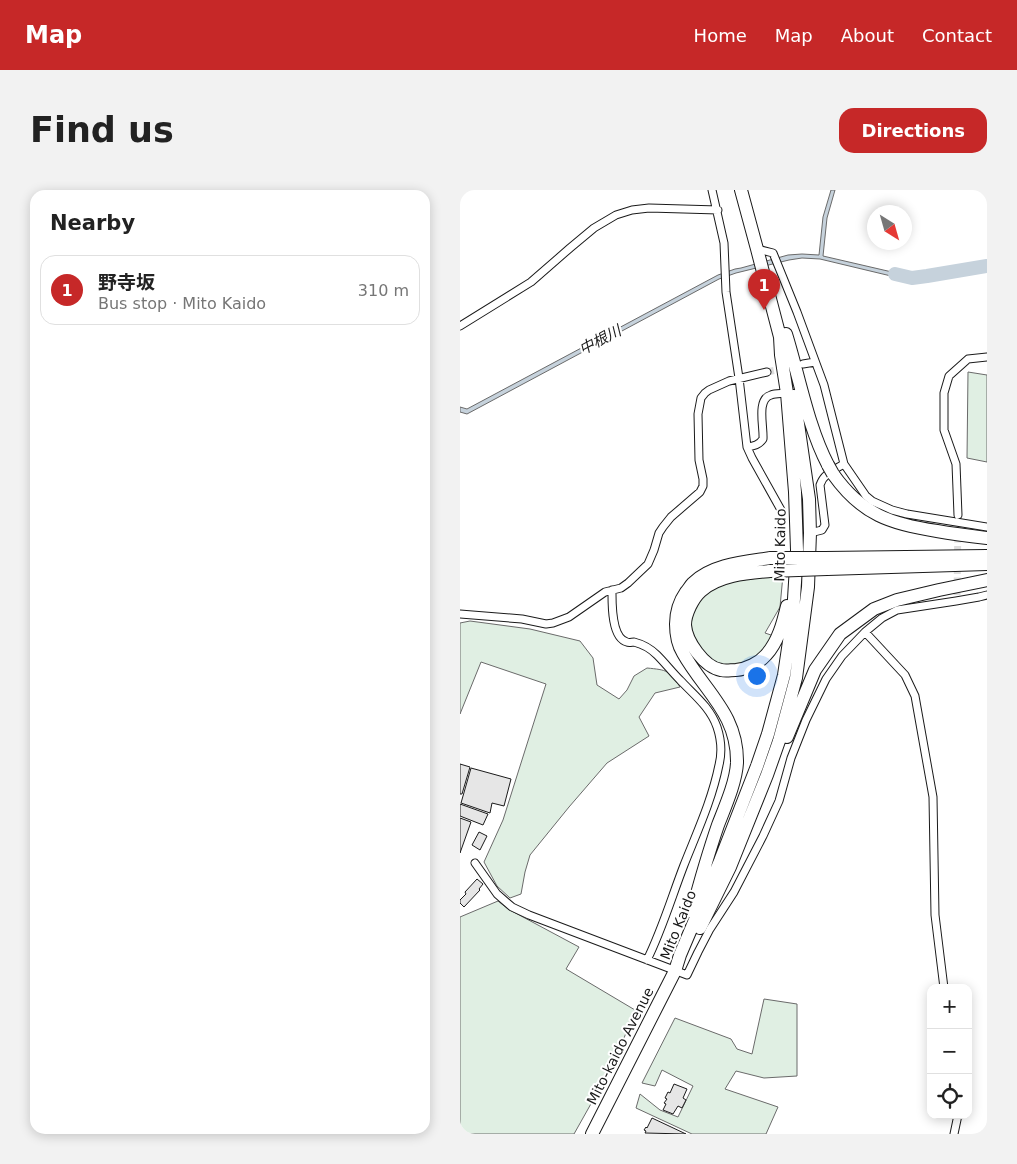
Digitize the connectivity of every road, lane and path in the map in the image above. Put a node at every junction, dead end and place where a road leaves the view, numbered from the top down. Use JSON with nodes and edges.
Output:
{"nodes":[{"id":1,"x":712,"y":190,"type":"edge"},
{"id":2,"x":740,"y":190,"type":"edge"},
{"id":3,"x":718,"y":210,"type":"junction"},
{"id":4,"x":758,"y":249,"type":"junction"},
{"id":5,"x":772,"y":308,"type":"junction"},
{"id":6,"x":460,"y":326,"type":"edge"},
{"id":7,"x":780,"y":337,"type":"junction"},
{"id":8,"x":987,"y":357,"type":"edge"},
{"id":9,"x":815,"y":362,"type":"junction"},
{"id":10,"x":803,"y":364,"type":"dead end"},
{"id":11,"x":766,"y":372,"type":"tunnel mouth"},
{"id":12,"x":739,"y":378,"type":"junction"},
{"id":13,"x":787,"y":393,"type":"junction"},
{"id":14,"x":748,"y":447,"type":"junction"},
{"id":15,"x":844,"y":464,"type":"junction"},
{"id":16,"x":781,"y":510,"type":"dead end"},
{"id":17,"x":958,"y":515,"type":"tunnel mouth"},
{"id":18,"x":796,"y":522,"type":"junction"},
{"id":19,"x":987,"y":526,"type":"edge"},
{"id":20,"x":810,"y":533,"type":"junction"},
{"id":21,"x":987,"y":538,"type":"edge"},
{"id":22,"x":987,"y":556,"type":"edge"},
{"id":23,"x":826,"y":563,"type":"junction"},
{"id":24,"x":770,"y":564,"type":"junction"},
{"id":25,"x":987,"y":564,"type":"edge"},
{"id":26,"x":987,"y":580,"type":"edge"},
{"id":27,"x":612,"y":590,"type":"junction"},
{"id":28,"x":987,"y":595,"type":"edge"},
{"id":29,"x":460,"y":614,"type":"edge"},
{"id":30,"x":865,"y":632,"type":"junction"},
{"id":31,"x":753,"y":811,"type":"junction"},
{"id":32,"x":475,"y":863,"type":"dead end"},
{"id":33,"x":688,"y":936,"type":"junction"},
{"id":34,"x":647,"y":960,"type":"junction"},
{"id":35,"x":675,"y":971,"type":"junction"},
{"id":36,"x":944,"y":984,"type":"edge"},
{"id":37,"x":957,"y":1119,"type":"edge"},
{"id":38,"x":592,"y":1134,"type":"edge"},
{"id":39,"x":954,"y":1134,"type":"edge"}],
"edges":[{"from":1,"to":3,"type":"street"},
{"from":2,"to":4,"type":"highway","name":"Mito Kaido"},
{"from":3,"to":6,"type":"street"},
{"from":3,"to":12,"type":"street"},
{"from":4,"to":5,"type":"highway","name":"Mito Kaido"},
{"from":4,"to":9,"type":"street"},
{"from":5,"to":7,"type":"highway","name":"Mito Kaido"},
{"from":5,"to":21,"type":"highway"},
{"from":7,"to":13,"type":"highway","name":"Mito Kaido"},
{"from":7,"to":20,"type":"highway","name":"Mito Kaido"},
{"from":8,"to":17,"type":"street"},
{"from":9,"to":10,"type":"street"},
{"from":9,"to":15,"type":"street"},
{"from":11,"to":12,"type":"street"},
{"from":12,"to":14,"type":"street"},
{"from":12,"to":27,"type":"street"},
{"from":13,"to":14,"type":"street"},
{"from":13,"to":18,"type":"highway","name":"Mito Kaido"},
{"from":14,"to":16,"type":"street"},
{"from":15,"to":19,"type":"street"},
{"from":15,"to":20,"type":"street"},
{"from":18,"to":24,"type":"highway"},
{"from":18,"to":33,"type":"highway","name":"Mito Kaido"},
{"from":20,"to":31,"type":"highway","name":"Mito Kaido"},
{"from":22,"to":23,"type":"highway"},
{"from":23,"to":24,"type":"highway","bridge":true},
{"from":23,"to":25,"type":"highway"},
{"from":24,"to":33,"type":"highway"},
{"from":26,"to":31,"type":"highway"},
{"from":27,"to":29,"type":"street"},
{"from":27,"to":34,"type":"street"},
{"from":28,"to":30,"type":"street"},
{"from":30,"to":35,"type":"street"},
{"from":30,"to":36,"type":"street"},
{"from":31,"to":35,"type":"highway","name":"Mito Kaido"},
{"from":32,"to":34,"type":"street"},
{"from":33,"to":35,"type":"highway","name":"Mito Kaido"},
{"from":34,"to":35,"type":"street"},
{"from":35,"to":38,"type":"highway","name":"Mito-kaido Avenue"},
{"from":37,"to":39,"type":"street"}]}
